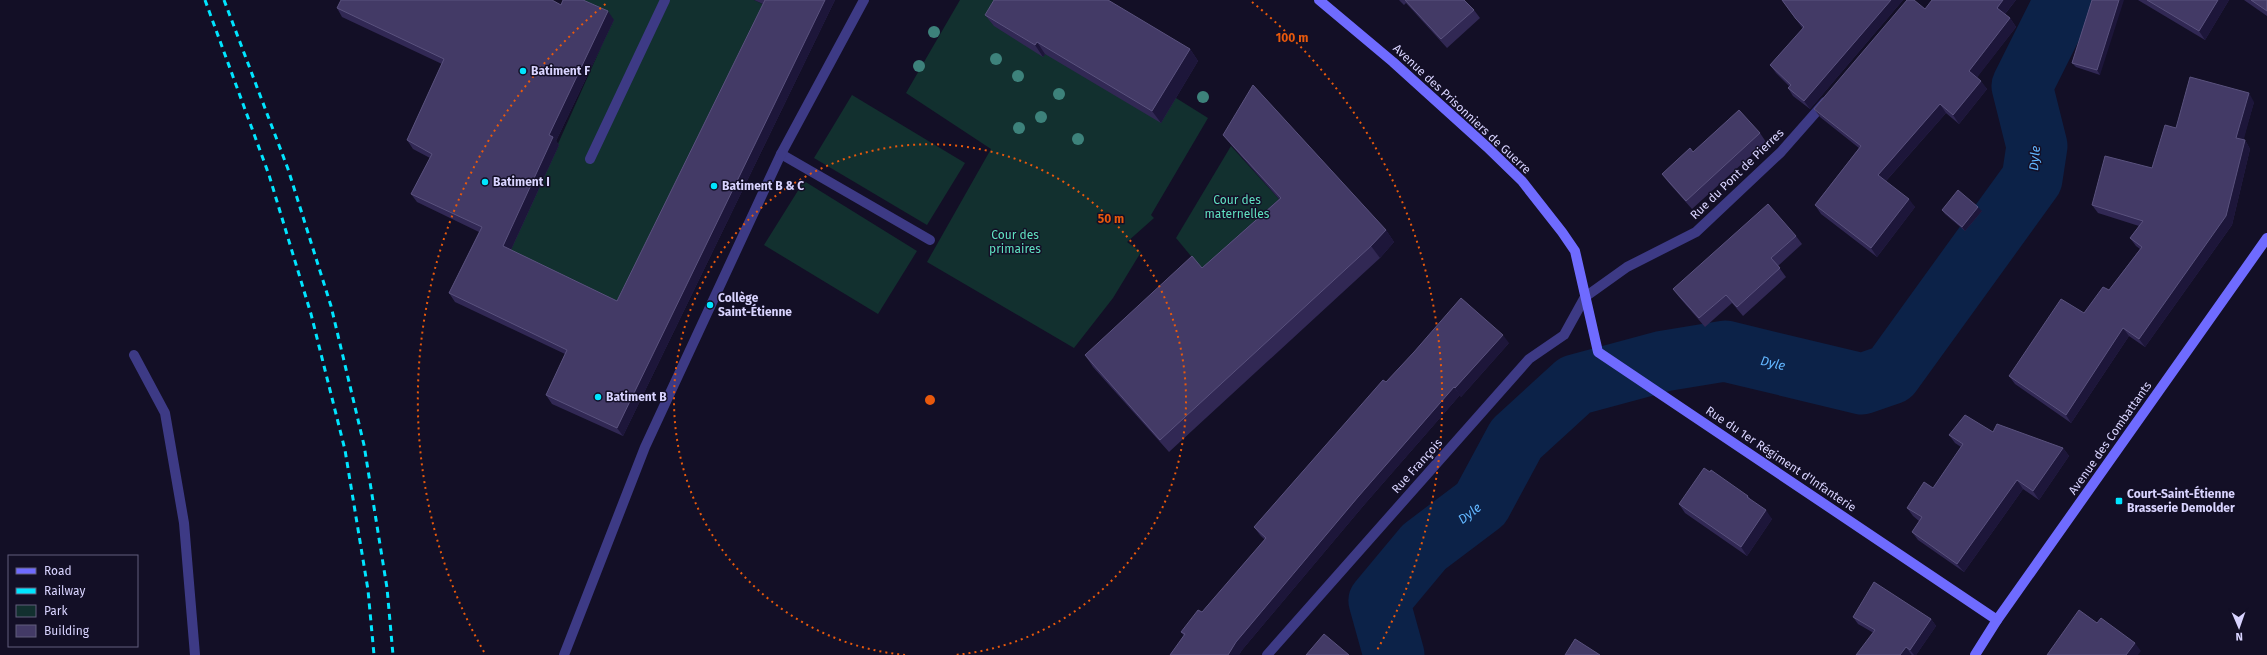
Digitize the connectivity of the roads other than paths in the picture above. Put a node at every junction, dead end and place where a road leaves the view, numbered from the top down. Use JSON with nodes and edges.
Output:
{"nodes":[{"id":1,"x":665,"y":0,"type":"edge"},
{"id":2,"x":864,"y":0,"type":"edge"},
{"id":3,"x":1319,"y":0,"type":"edge"},
{"id":4,"x":1832,"y":94,"type":"edge"},
{"id":5,"x":781,"y":154,"type":"junction"},
{"id":6,"x":590,"y":159,"type":"dead end"},
{"id":7,"x":2267,"y":238,"type":"edge"},
{"id":8,"x":930,"y":240,"type":"dead end"},
{"id":9,"x":1585,"y":296,"type":"junction"},
{"id":10,"x":134,"y":355,"type":"dead end"},
{"id":11,"x":1997,"y":620,"type":"junction"},
{"id":12,"x":195,"y":655,"type":"edge"},
{"id":13,"x":564,"y":655,"type":"edge"},
{"id":14,"x":1267,"y":655,"type":"edge"},
{"id":15,"x":1975,"y":655,"type":"edge"}],
"edges":[{"from":1,"to":6,"type":"street"},
{"from":2,"to":5,"type":"street"},
{"from":3,"to":9,"type":"street","name":"Avenue des Prisonniers de Guerre"},
{"from":4,"to":9,"type":"street","name":"Rue du Pont de Pierres"},
{"from":5,"to":8,"type":"street"},
{"from":5,"to":13,"type":"street"},
{"from":7,"to":11,"type":"street","name":"Avenue des Combattants"},
{"from":9,"to":11,"type":"street","name":"Rue du 1er Régiment d'Infanterie"},
{"from":9,"to":14,"type":"street","name":"Rue François"},
{"from":10,"to":12,"type":"street"},
{"from":11,"to":15,"type":"street","name":"Avenue des Combattants"}]}
